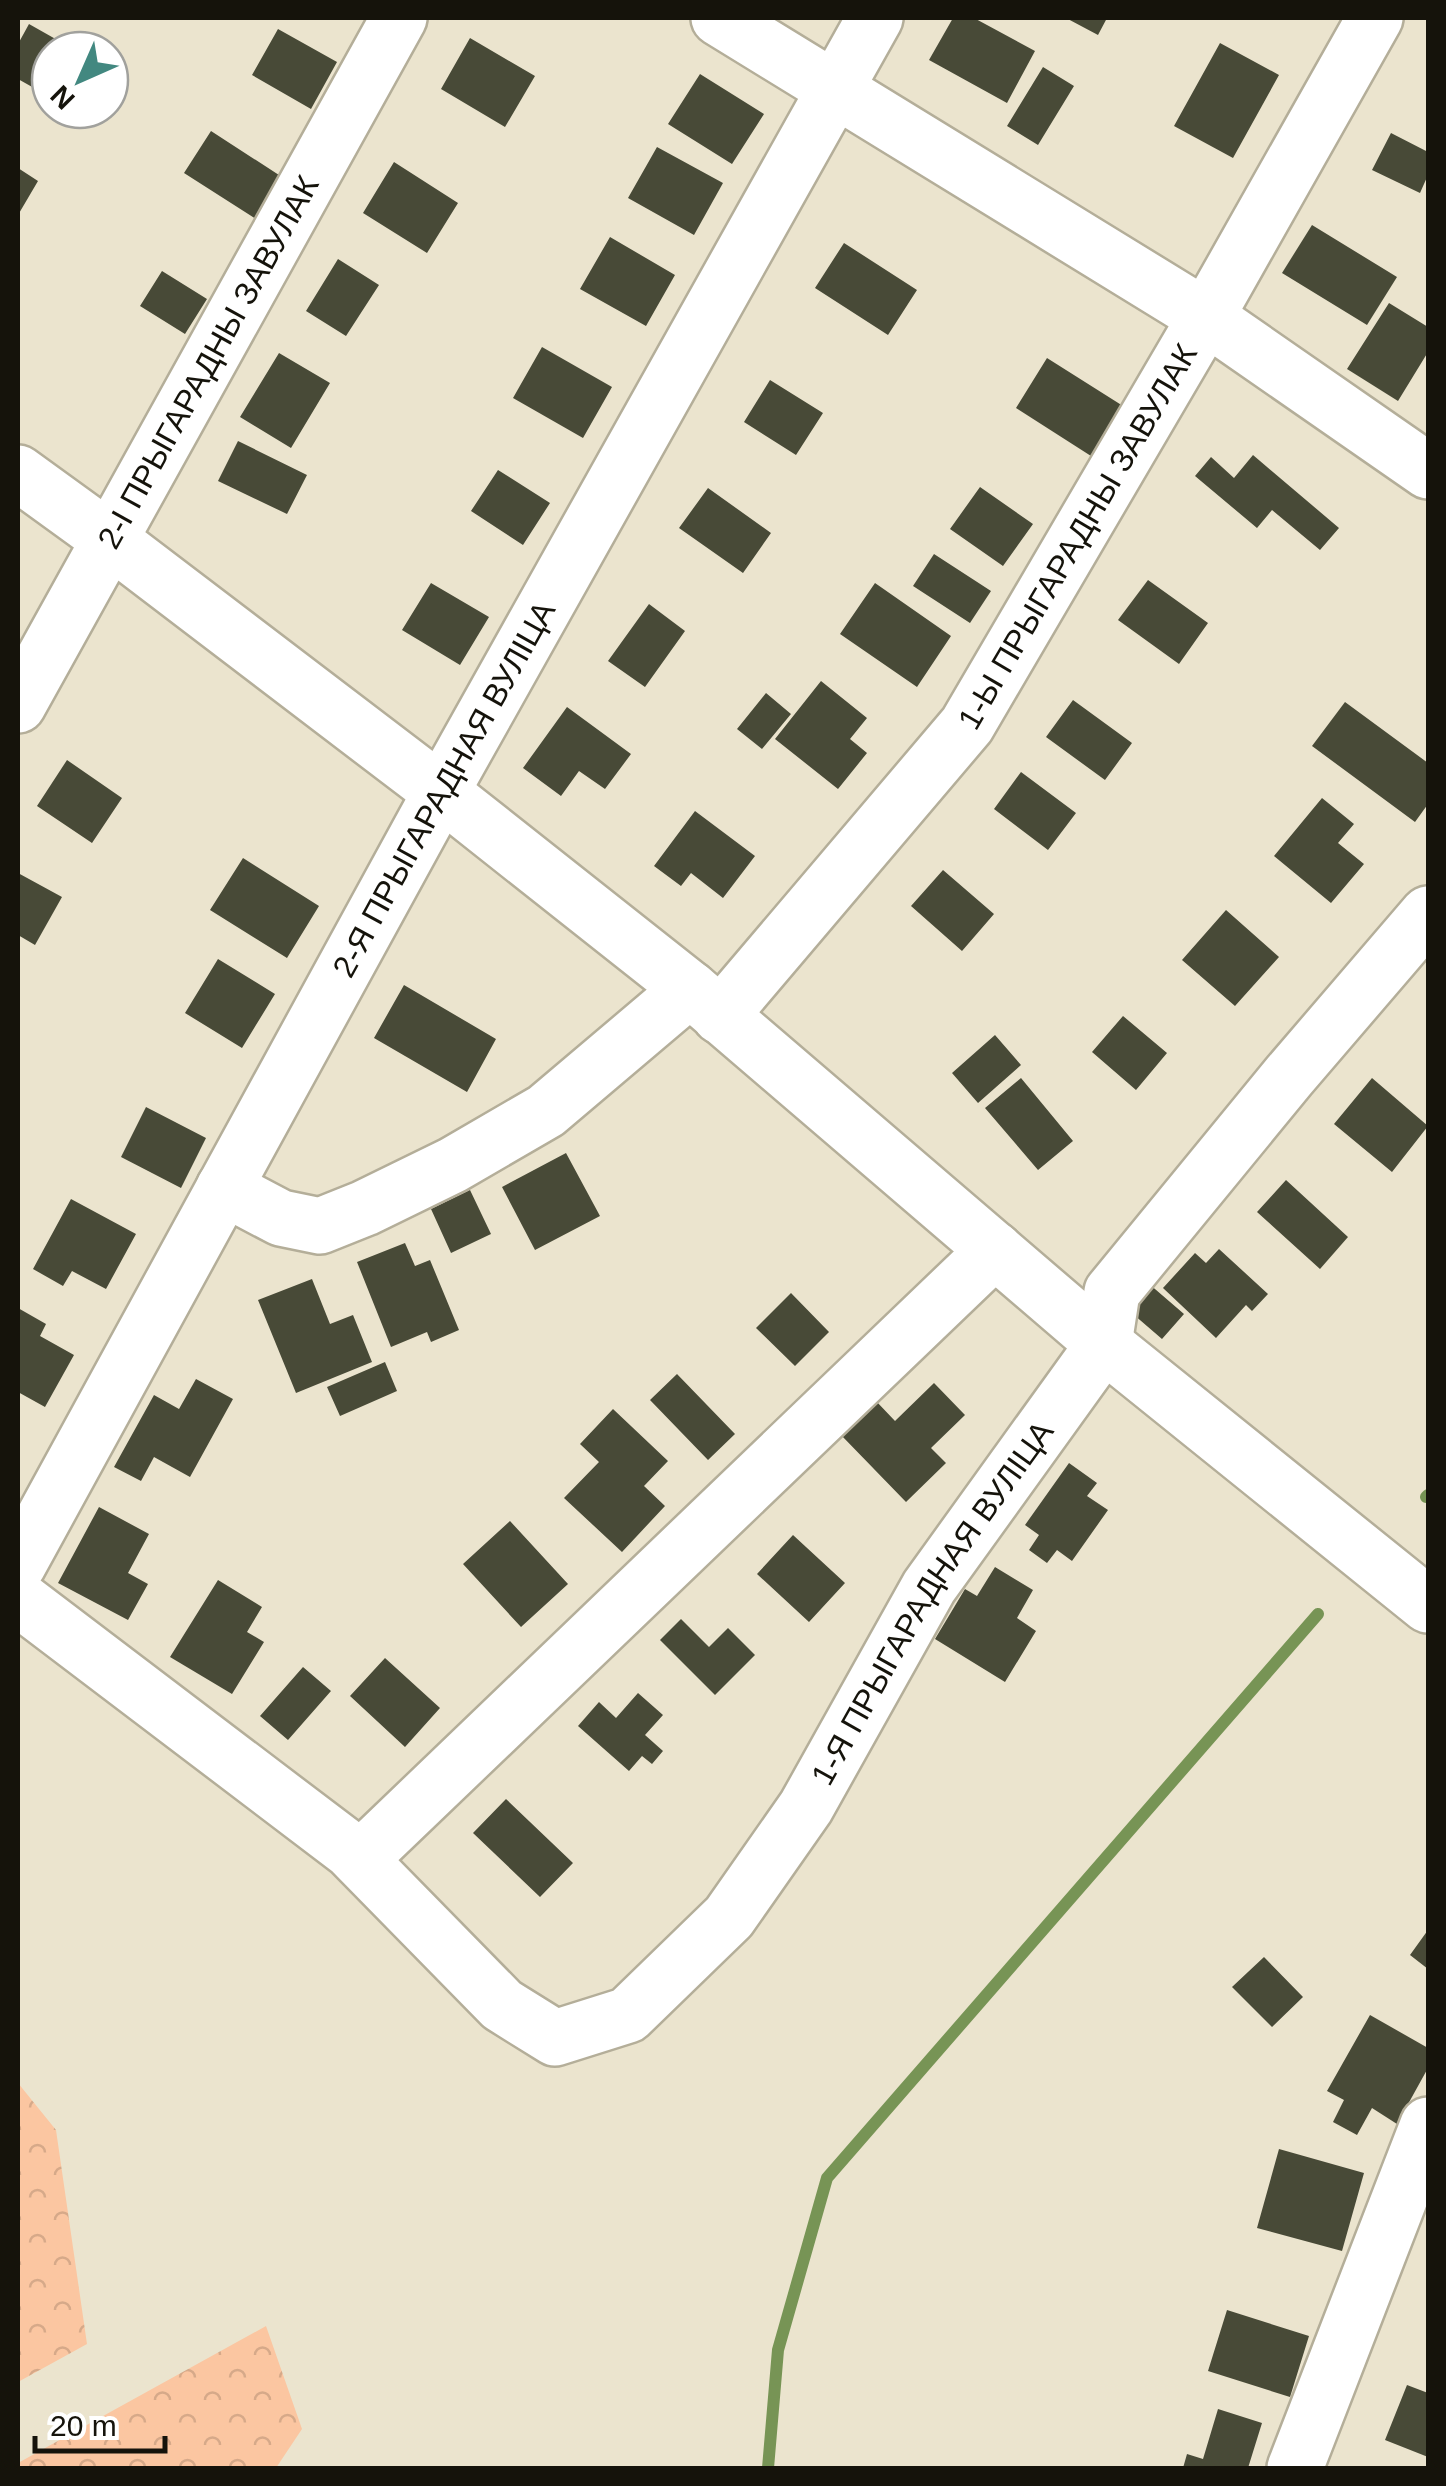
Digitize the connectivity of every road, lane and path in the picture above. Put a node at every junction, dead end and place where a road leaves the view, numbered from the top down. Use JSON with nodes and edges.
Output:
{"nodes":[{"id":1,"x":398,"y":18,"type":"edge"},
{"id":2,"x":719,"y":18,"type":"edge"},
{"id":3,"x":875,"y":18,"type":"edge"},
{"id":4,"x":1376,"y":18,"type":"edge"},
{"id":5,"x":835,"y":88,"type":"junction"},
{"id":6,"x":1206,"y":317,"type":"junction"},
{"id":7,"x":1428,"y":472,"type":"edge"},
{"id":8,"x":18,"y":474,"type":"edge"},
{"id":9,"x":110,"y":539,"type":"junction"},
{"id":10,"x":18,"y":706,"type":"edge"},
{"id":11,"x":441,"y":792,"type":"junction"},
{"id":12,"x":1428,"y":914,"type":"edge"},
{"id":13,"x":705,"y":1002,"type":"junction"},
{"id":14,"x":224,"y":1188,"type":"junction"},
{"id":15,"x":995,"y":1250,"type":"junction"},
{"id":16,"x":1104,"y":1344,"type":"junction"},
{"id":17,"x":18,"y":1564,"type":"edge"},
{"id":18,"x":18,"y":1598,"type":"edge"},
{"id":19,"x":1428,"y":1605,"type":"edge"},
{"id":20,"x":360,"y":1859,"type":"junction"},
{"id":21,"x":1428,"y":2124,"type":"edge"},
{"id":22,"x":1295,"y":2468,"type":"edge"}],
"edges":[{"from":1,"to":9,"type":"street","name":"2-І ПРЫГАРАДНЫ ЗАВУЛАК"},
{"from":2,"to":5,"type":"street"},
{"from":3,"to":5,"type":"street","name":"2-Я ПРЫГАРАДНАЯ ВУЛІЦА"},
{"from":4,"to":6,"type":"street","name":"1-Ы ПРЫГАРАДНЫ ЗАВУЛАК"},
{"from":5,"to":6,"type":"street"},
{"from":5,"to":11,"type":"street","name":"2-Я ПРЫГАРАДНАЯ ВУЛІЦА"},
{"from":6,"to":7,"type":"street"},
{"from":6,"to":13,"type":"street","name":"1-Ы ПРЫГАРАДНЫ ЗАВУЛАК"},
{"from":8,"to":9,"type":"street"},
{"from":9,"to":10,"type":"street","name":"2-І ПРЫГАРАДНЫ ЗАВУЛАК"},
{"from":9,"to":11,"type":"street"},
{"from":11,"to":13,"type":"street"},
{"from":11,"to":14,"type":"street","name":"2-Я ПРЫГАРАДНАЯ ВУЛІЦА"},
{"from":12,"to":16,"type":"street","name":"1-Я ПРЫГАРАДНАЯ ВУЛІЦА"},
{"from":13,"to":14,"type":"street","name":"1-Ы ПРЫГАРАДНЫ ЗАВУЛАК"},
{"from":13,"to":15,"type":"street"},
{"from":14,"to":17,"type":"street","name":"2-Я ПРЫГАРАДНАЯ ВУЛІЦА"},
{"from":15,"to":16,"type":"street"},
{"from":15,"to":20,"type":"street"},
{"from":16,"to":19,"type":"street"},
{"from":16,"to":20,"type":"street","name":"1-Я ПРЫГАРАДНАЯ ВУЛІЦА"},
{"from":18,"to":20,"type":"street","name":"1-Я ПРЫГАРАДНАЯ ВУЛІЦА"},
{"from":21,"to":22,"type":"street"}]}
